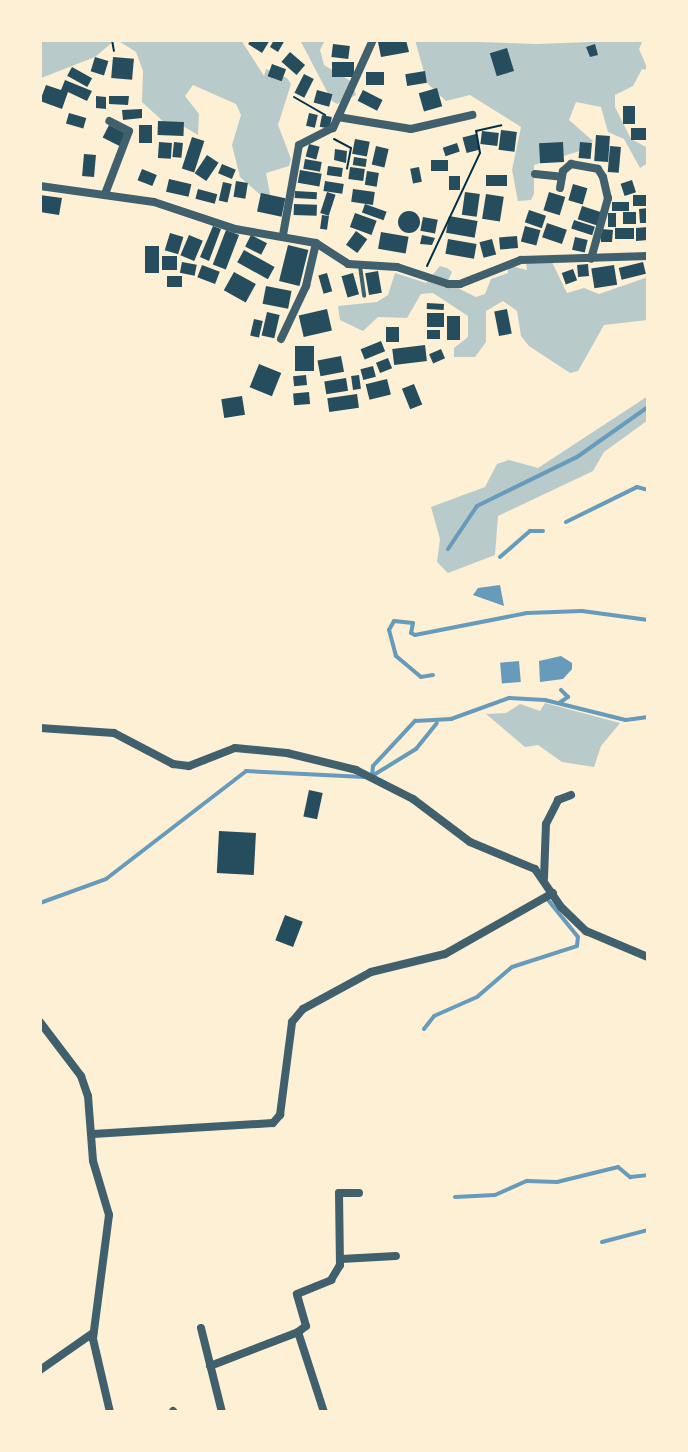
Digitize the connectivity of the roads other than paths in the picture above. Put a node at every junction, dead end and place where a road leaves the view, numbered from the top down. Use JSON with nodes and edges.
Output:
{"nodes":[{"id":1,"x":373,"y":40,"type":"edge"},
{"id":2,"x":472,"y":115,"type":"dead end"},
{"id":3,"x":338,"y":117,"type":"junction"},
{"id":4,"x":109,"y":121,"type":"dead end"},
{"id":5,"x":535,"y":174,"type":"dead end"},
{"id":6,"x":562,"y":177,"type":"junction"},
{"id":7,"x":40,"y":186,"type":"edge"},
{"id":8,"x":560,"y":188,"type":"dead end"},
{"id":9,"x":105,"y":194,"type":"junction"},
{"id":10,"x":283,"y":235,"type":"junction"},
{"id":11,"x":316,"y":243,"type":"junction"},
{"id":12,"x":648,"y":256,"type":"edge"},
{"id":13,"x":591,"y":259,"type":"junction"},
{"id":14,"x":360,"y":266,"type":"junction"},
{"id":15,"x":364,"y":296,"type":"dead end"},
{"id":16,"x":281,"y":339,"type":"dead end"},
{"id":17,"x":40,"y":728,"type":"edge"},
{"id":18,"x":571,"y":795,"type":"dead end"},
{"id":19,"x":544,"y":879,"type":"junction"},
{"id":20,"x":553,"y":893,"type":"junction"},
{"id":21,"x":648,"y":957,"type":"edge"},
{"id":22,"x":40,"y":1022,"type":"edge"},
{"id":23,"x":93,"y":1134,"type":"junction"},
{"id":24,"x":359,"y":1193,"type":"dead end"},
{"id":25,"x":396,"y":1256,"type":"dead end"},
{"id":26,"x":341,"y":1259,"type":"junction"},
{"id":27,"x":201,"y":1328,"type":"dead end"},
{"id":28,"x":298,"y":1332,"type":"junction"},
{"id":29,"x":93,"y":1333,"type":"junction"},
{"id":30,"x":210,"y":1366,"type":"junction"},
{"id":31,"x":40,"y":1370,"type":"edge"},
{"id":32,"x":110,"y":1412,"type":"edge"},
{"id":33,"x":222,"y":1412,"type":"edge"},
{"id":34,"x":324,"y":1412,"type":"edge"}],
"edges":[{"from":1,"to":3,"type":"street"},
{"from":2,"to":3,"type":"street"},
{"from":3,"to":10,"type":"street"},
{"from":4,"to":9,"type":"street"},
{"from":5,"to":6,"type":"street"},
{"from":6,"to":8,"type":"street"},
{"from":6,"to":13,"type":"street"},
{"from":7,"to":9,"type":"street"},
{"from":9,"to":10,"type":"street"},
{"from":10,"to":11,"type":"street"},
{"from":11,"to":14,"type":"street"},
{"from":11,"to":16,"type":"street"},
{"from":12,"to":13,"type":"street"},
{"from":13,"to":14,"type":"street"},
{"from":14,"to":15,"type":"lane"},
{"from":17,"to":19,"type":"street"},
{"from":18,"to":19,"type":"street"},
{"from":19,"to":20,"type":"street"},
{"from":20,"to":21,"type":"street"},
{"from":20,"to":23,"type":"street"},
{"from":22,"to":23,"type":"street"},
{"from":23,"to":29,"type":"street"},
{"from":24,"to":26,"type":"street"},
{"from":25,"to":26,"type":"street"},
{"from":26,"to":28,"type":"street"},
{"from":27,"to":30,"type":"street"},
{"from":28,"to":30,"type":"street"},
{"from":28,"to":34,"type":"street"},
{"from":29,"to":31,"type":"street"},
{"from":29,"to":32,"type":"street"},
{"from":30,"to":33,"type":"street"}]}
